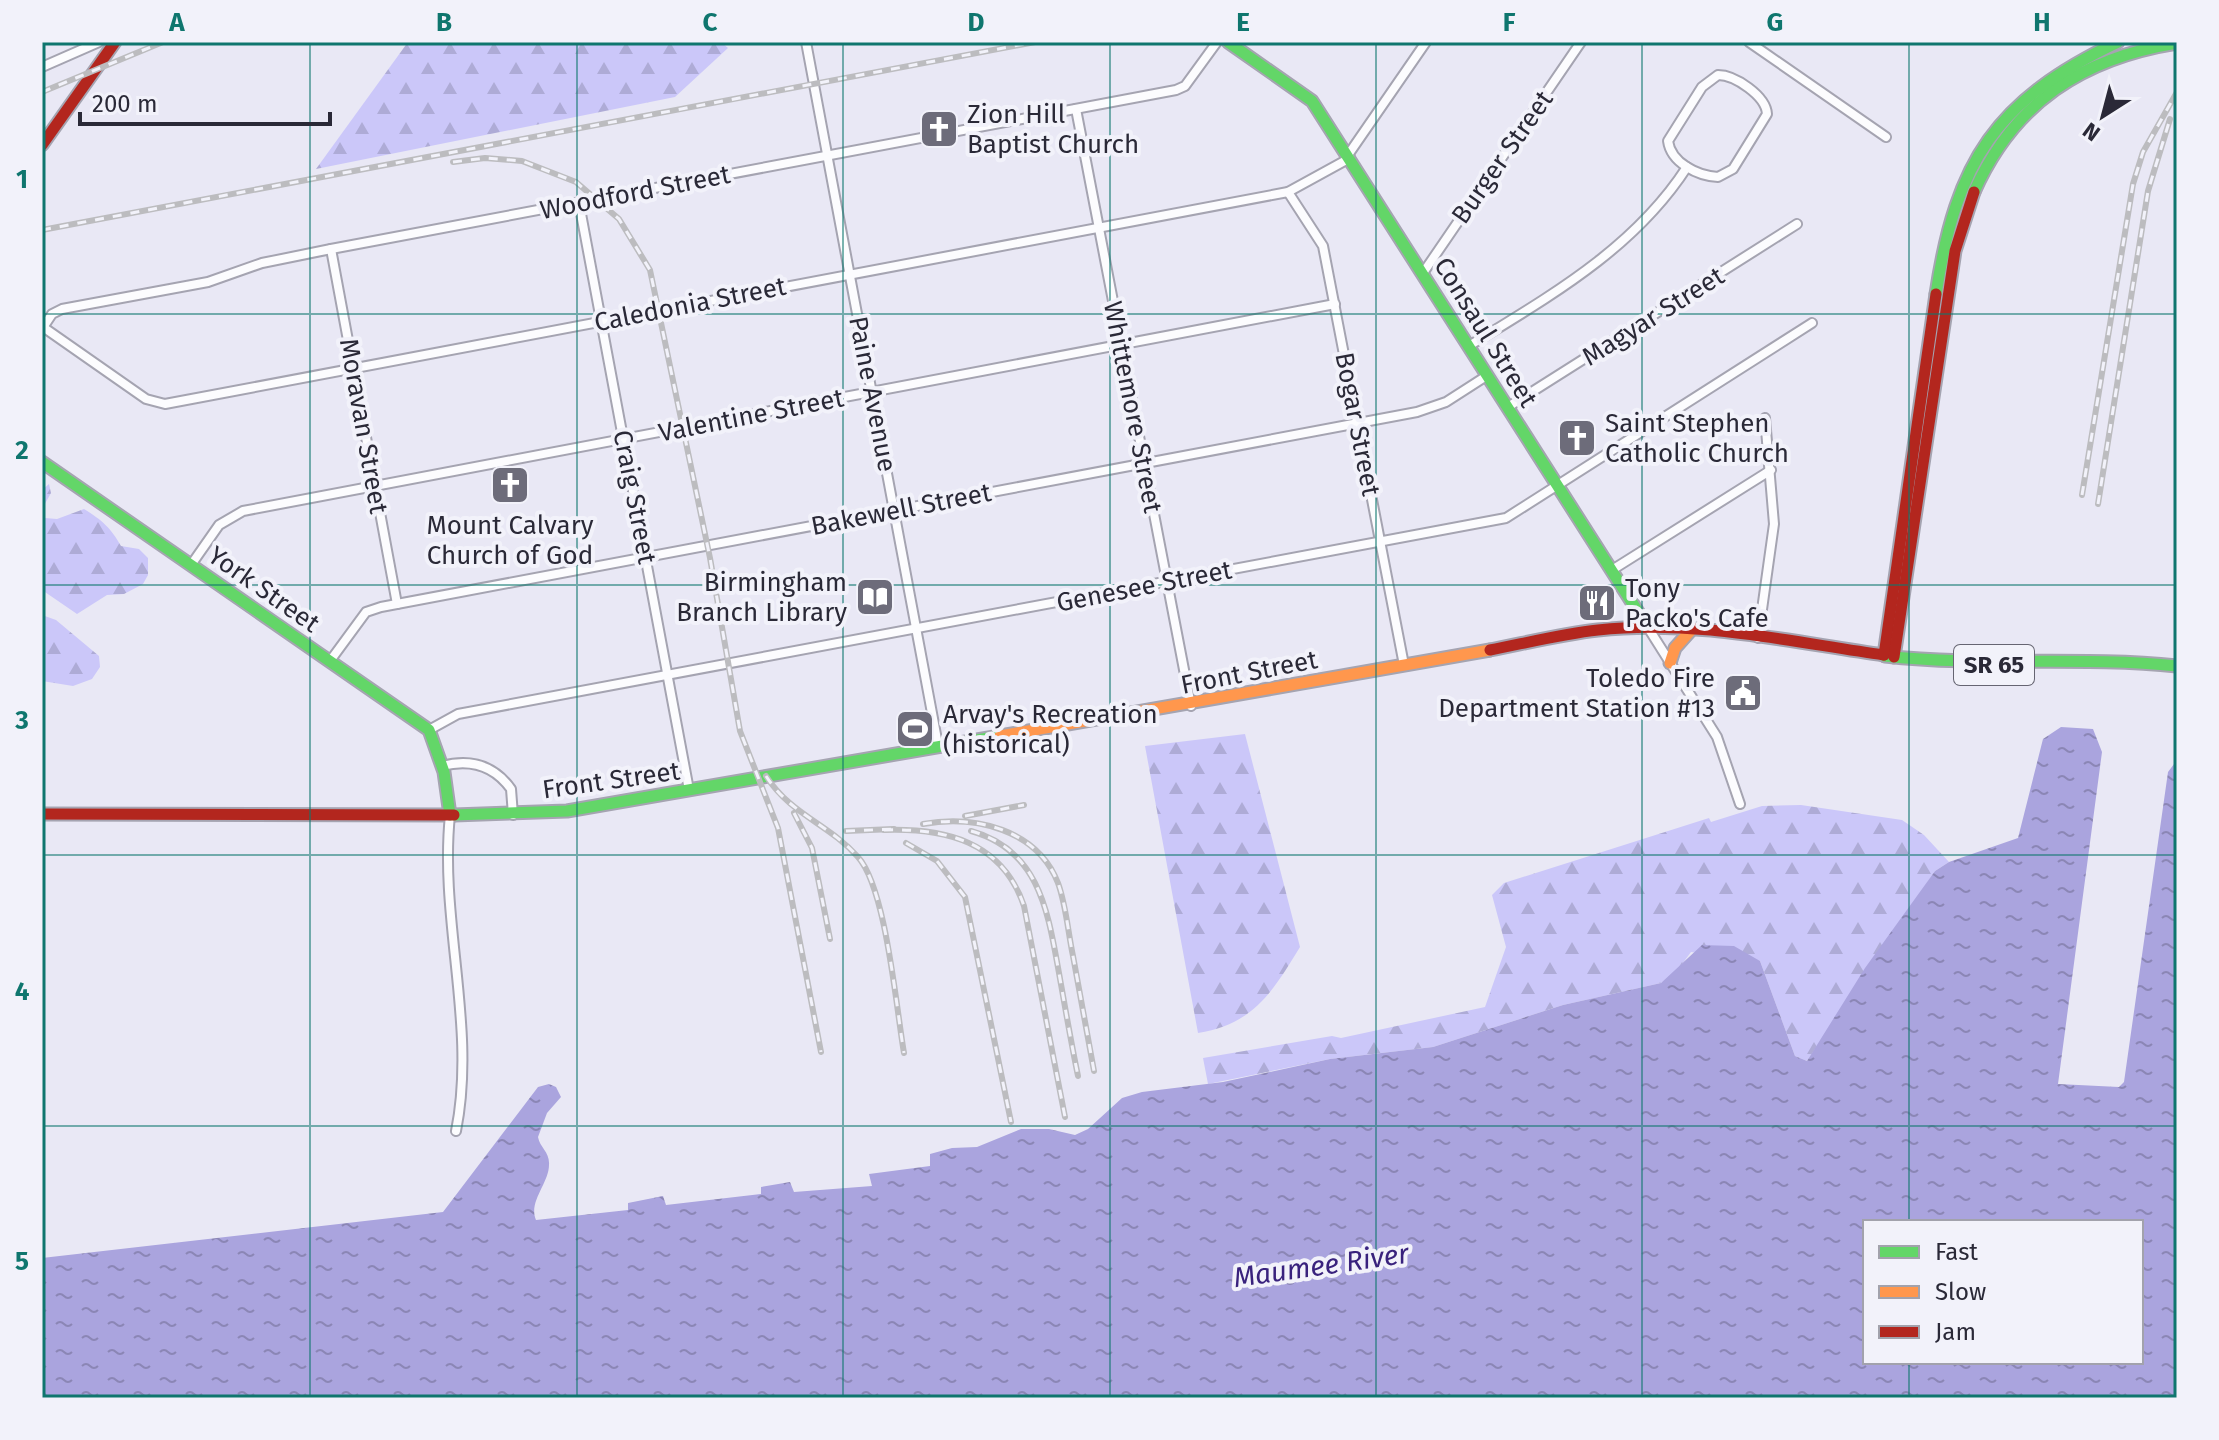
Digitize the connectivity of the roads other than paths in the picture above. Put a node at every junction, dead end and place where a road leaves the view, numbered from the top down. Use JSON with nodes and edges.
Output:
{"nodes":[{"id":1,"x":99,"y":42,"type":"edge"},
{"id":2,"x":115,"y":42,"type":"edge"},
{"id":3,"x":806,"y":42,"type":"edge"},
{"id":4,"x":1217,"y":42,"type":"edge"},
{"id":5,"x":1228,"y":42,"type":"edge"},
{"id":6,"x":1426,"y":42,"type":"edge"},
{"id":7,"x":1581,"y":42,"type":"edge"},
{"id":8,"x":1749,"y":42,"type":"edge"},
{"id":9,"x":2118,"y":42,"type":"edge"},
{"id":10,"x":2177,"y":43,"type":"edge"},
{"id":11,"x":42,"y":67,"type":"edge"},
{"id":12,"x":2062,"y":75,"type":"junction"},
{"id":13,"x":1076,"y":109,"type":"junction"},
{"id":14,"x":1886,"y":137,"type":"dead end"},
{"id":15,"x":42,"y":145,"type":"edge"},
{"id":16,"x":828,"y":156,"type":"junction"},
{"id":17,"x":1349,"y":157,"type":"junction"},
{"id":18,"x":1687,"y":167,"type":"junction"},
{"id":19,"x":1288,"y":192,"type":"junction"},
{"id":20,"x":579,"y":203,"type":"junction"},
{"id":21,"x":1797,"y":224,"type":"dead end"},
{"id":22,"x":1099,"y":226,"type":"junction"},
{"id":23,"x":331,"y":249,"type":"junction"},
{"id":24,"x":1423,"y":273,"type":"junction"},
{"id":25,"x":851,"y":274,"type":"junction"},
{"id":26,"x":1335,"y":304,"type":"junction"},
{"id":27,"x":602,"y":321,"type":"junction"},
{"id":28,"x":1812,"y":323,"type":"dead end"},
{"id":29,"x":43,"y":328,"type":"edge"},
{"id":30,"x":1122,"y":344,"type":"junction"},
{"id":31,"x":1469,"y":346,"type":"junction"},
{"id":32,"x":353,"y":367,"type":"junction"},
{"id":33,"x":1488,"y":375,"type":"junction"},
{"id":34,"x":872,"y":392,"type":"junction"},
{"id":35,"x":1508,"y":407,"type":"junction"},
{"id":36,"x":1765,"y":418,"type":"dead end"},
{"id":37,"x":1359,"y":421,"type":"junction"},
{"id":38,"x":624,"y":439,"type":"junction"},
{"id":39,"x":42,"y":462,"type":"edge"},
{"id":40,"x":1144,"y":463,"type":"junction"},
{"id":41,"x":1771,"y":470,"type":"junction"},
{"id":42,"x":1558,"y":486,"type":"junction"},
{"id":43,"x":375,"y":487,"type":"junction"},
{"id":44,"x":896,"y":510,"type":"junction"},
{"id":45,"x":1381,"y":541,"type":"junction"},
{"id":46,"x":646,"y":557,"type":"junction"},
{"id":47,"x":191,"y":565,"type":"junction"},
{"id":48,"x":1612,"y":570,"type":"junction"},
{"id":49,"x":1167,"y":582,"type":"junction"},
{"id":50,"x":397,"y":604,"type":"junction"},
{"id":51,"x":1647,"y":626,"type":"junction"},
{"id":52,"x":917,"y":629,"type":"junction"},
{"id":53,"x":1692,"y":629,"type":"junction"},
{"id":54,"x":1758,"y":638,"type":"junction"},
{"id":55,"x":1889,"y":656,"type":"junction"},
{"id":56,"x":330,"y":661,"type":"junction"},
{"id":57,"x":1670,"y":663,"type":"junction"},
{"id":58,"x":1404,"y":665,"type":"junction"},
{"id":59,"x":2177,"y":666,"type":"edge"},
{"id":60,"x":668,"y":676,"type":"junction"},
{"id":61,"x":1191,"y":706,"type":"junction"},
{"id":62,"x":429,"y":730,"type":"junction"},
{"id":63,"x":938,"y":745,"type":"junction"},
{"id":64,"x":442,"y":766,"type":"junction"},
{"id":65,"x":689,"y":790,"type":"junction"},
{"id":66,"x":1740,"y":804,"type":"dead end"},
{"id":67,"x":42,"y":814,"type":"edge"},
{"id":68,"x":450,"y":815,"type":"junction"},
{"id":69,"x":513,"y":815,"type":"junction"},
{"id":70,"x":456,"y":1131,"type":"dead end"}],
"edges":[{"from":1,"to":11,"type":"street"},
{"from":2,"to":15,"type":"main road"},
{"from":3,"to":16,"type":"street","name":"Paine Avenue"},
{"from":4,"to":13,"type":"street","name":"Woodford Street"},
{"from":5,"to":17,"type":"main road","name":"Consaul Street"},
{"from":6,"to":17,"type":"street"},
{"from":7,"to":24,"type":"street","name":"Burger Street"},
{"from":8,"to":14,"type":"street"},
{"from":9,"to":12,"type":"main road"},
{"from":10,"to":12,"type":"main road"},
{"from":12,"to":55,"type":"main road"},
{"from":13,"to":16,"type":"street","name":"Woodford Street"},
{"from":13,"to":22,"type":"street","name":"Whittemore Street"},
{"from":16,"to":20,"type":"street","name":"Woodford Street"},
{"from":16,"to":25,"type":"street","name":"Paine Avenue"},
{"from":17,"to":19,"type":"street","name":"Caledonia Street"},
{"from":17,"to":24,"type":"main road","name":"Consaul Street"},
{"from":18,"to":18,"type":"street"},
{"from":18,"to":31,"type":"street"},
{"from":19,"to":22,"type":"street","name":"Caledonia Street"},
{"from":19,"to":26,"type":"street","name":"Bogar Street"},
{"from":20,"to":23,"type":"street","name":"Woodford Street"},
{"from":20,"to":27,"type":"street","name":"Craig Street"},
{"from":21,"to":35,"type":"street","name":"Magyar Street"},
{"from":22,"to":25,"type":"street","name":"Caledonia Street"},
{"from":22,"to":30,"type":"street","name":"Whittemore Street"},
{"from":23,"to":29,"type":"street","name":"Woodford Street"},
{"from":23,"to":32,"type":"street","name":"Moravan Street"},
{"from":24,"to":31,"type":"main road","name":"Consaul Street"},
{"from":25,"to":27,"type":"street","name":"Caledonia Street"},
{"from":25,"to":34,"type":"street","name":"Paine Avenue"},
{"from":26,"to":30,"type":"street","name":"Valentine Street"},
{"from":26,"to":37,"type":"street","name":"Bogar Street"},
{"from":27,"to":32,"type":"street","name":"Caledonia Street"},
{"from":27,"to":38,"type":"street","name":"Craig Street"},
{"from":28,"to":42,"type":"street","name":"Genesee Street"},
{"from":29,"to":32,"type":"street","name":"Caledonia Street"},
{"from":30,"to":34,"type":"street","name":"Valentine Street"},
{"from":30,"to":40,"type":"street","name":"Whittemore Street"},
{"from":31,"to":33,"type":"main road","name":"Consaul Street"},
{"from":32,"to":43,"type":"street","name":"Moravan Street"},
{"from":33,"to":35,"type":"main road","name":"Consaul Street"},
{"from":33,"to":37,"type":"street","name":"Bakewell Street"},
{"from":34,"to":38,"type":"street","name":"Valentine Street"},
{"from":34,"to":44,"type":"street","name":"Paine Avenue"},
{"from":35,"to":42,"type":"main road","name":"Consaul Street"},
{"from":36,"to":41,"type":"street"},
{"from":37,"to":40,"type":"street","name":"Bakewell Street"},
{"from":37,"to":45,"type":"street","name":"Bogar Street"},
{"from":38,"to":43,"type":"street","name":"Valentine Street"},
{"from":38,"to":46,"type":"street","name":"Craig Street"},
{"from":39,"to":47,"type":"main road","name":"York Street"},
{"from":40,"to":44,"type":"street","name":"Bakewell Street"},
{"from":40,"to":49,"type":"street","name":"Whittemore Street"},
{"from":41,"to":48,"type":"street"},
{"from":41,"to":54,"type":"street"},
{"from":42,"to":45,"type":"street","name":"Genesee Street"},
{"from":42,"to":48,"type":"main road","name":"Consaul Street"},
{"from":43,"to":47,"type":"street","name":"Valentine Street"},
{"from":43,"to":50,"type":"street","name":"Moravan Street"},
{"from":44,"to":46,"type":"street","name":"Bakewell Street"},
{"from":44,"to":52,"type":"street","name":"Paine Avenue"},
{"from":45,"to":49,"type":"street","name":"Genesee Street"},
{"from":45,"to":58,"type":"street","name":"Bogar Street"},
{"from":46,"to":50,"type":"street","name":"Bakewell Street"},
{"from":46,"to":60,"type":"street","name":"Craig Street"},
{"from":47,"to":56,"type":"main road","name":"York Street"},
{"from":48,"to":51,"type":"main road","name":"Consaul Street"},
{"from":49,"to":52,"type":"street","name":"Genesee Street"},
{"from":49,"to":61,"type":"street","name":"Whittemore Street"},
{"from":50,"to":56,"type":"street","name":"Bakewell Street"},
{"from":51,"to":53,"type":"main road","name":"Front Street"},
{"from":51,"to":57,"type":"street","name":"Consaul Street"},
{"from":51,"to":58,"type":"main road","name":"Front Street"},
{"from":52,"to":60,"type":"street","name":"Genesee Street"},
{"from":52,"to":63,"type":"street","name":"Paine Avenue"},
{"from":53,"to":54,"type":"main road","name":"Front Street"},
{"from":53,"to":57,"type":"main road"},
{"from":54,"to":55,"type":"main road","name":"Front Street"},
{"from":55,"to":59,"type":"main road","name":"Front Street","number":"SR 65"},
{"from":56,"to":62,"type":"main road","name":"York Street"},
{"from":57,"to":66,"type":"street","name":"Consaul Street"},
{"from":58,"to":61,"type":"main road","name":"Front Street"},
{"from":60,"to":62,"type":"street","name":"Genesee Street"},
{"from":60,"to":65,"type":"street","name":"Craig Street"},
{"from":61,"to":63,"type":"main road","name":"Front Street"},
{"from":62,"to":64,"type":"main road"},
{"from":63,"to":65,"type":"main road","name":"Front Street"},
{"from":64,"to":68,"type":"main road"},
{"from":64,"to":69,"type":"street"},
{"from":65,"to":69,"type":"main road","name":"Front Street"},
{"from":67,"to":68,"type":"main road","name":"Front Street"},
{"from":68,"to":69,"type":"main road","name":"Front Street"},
{"from":68,"to":70,"type":"street"}]}
